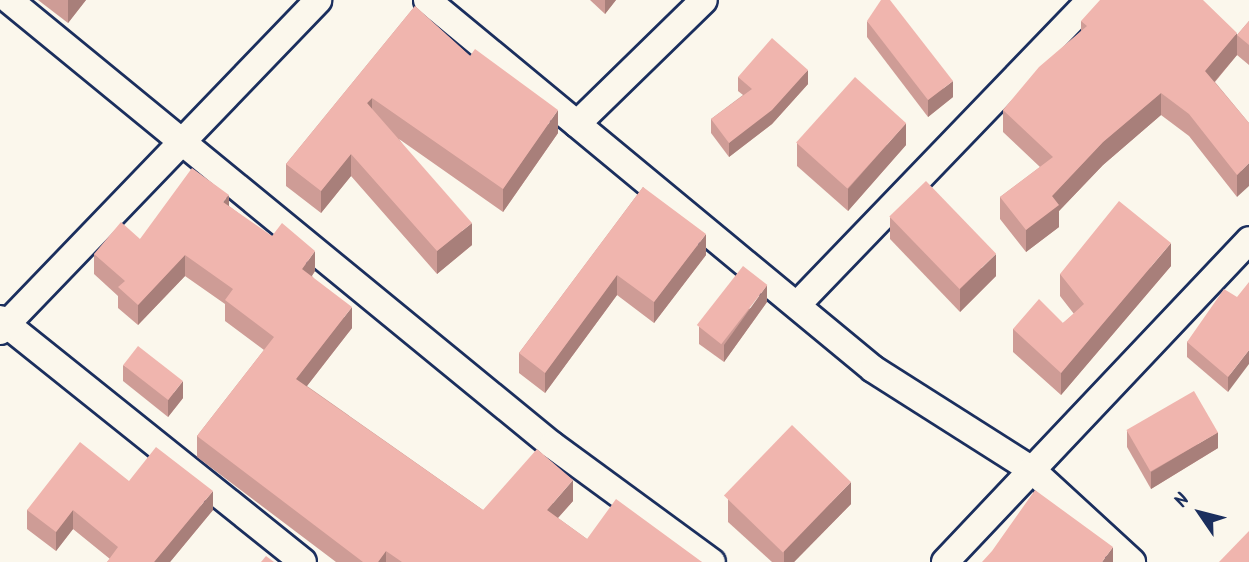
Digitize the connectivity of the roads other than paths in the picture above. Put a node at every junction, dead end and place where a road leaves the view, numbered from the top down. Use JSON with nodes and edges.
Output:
{"nodes":[{"id":1,"x":9,"y":0,"type":"edge"},
{"id":2,"x":318,"y":0,"type":"edge"},
{"id":3,"x":427,"y":0,"type":"edge"},
{"id":4,"x":704,"y":0,"type":"edge"},
{"id":5,"x":1091,"y":0,"type":"edge"},
{"id":6,"x":577,"y":124,"type":"junction"},
{"id":7,"x":181,"y":136,"type":"junction"},
{"id":8,"x":1249,"y":240,"type":"edge"},
{"id":9,"x":797,"y":304,"type":"junction"},
{"id":10,"x":2,"y":324,"type":"edge"},
{"id":11,"x":1032,"y":470,"type":"junction"},
{"id":12,"x":303,"y":562,"type":"edge"},
{"id":13,"x":712,"y":562,"type":"edge"},
{"id":14,"x":945,"y":562,"type":"edge"},
{"id":15,"x":1132,"y":562,"type":"edge"}],
"edges":[{"from":1,"to":7,"type":"street"},
{"from":2,"to":7,"type":"street"},
{"from":3,"to":6,"type":"street"},
{"from":4,"to":6,"type":"street"},
{"from":5,"to":9,"type":"street"},
{"from":6,"to":9,"type":"street"},
{"from":7,"to":10,"type":"street"},
{"from":7,"to":13,"type":"street"},
{"from":8,"to":11,"type":"street"},
{"from":9,"to":11,"type":"street"},
{"from":10,"to":12,"type":"street"},
{"from":11,"to":14,"type":"street"},
{"from":11,"to":15,"type":"street"}]}
